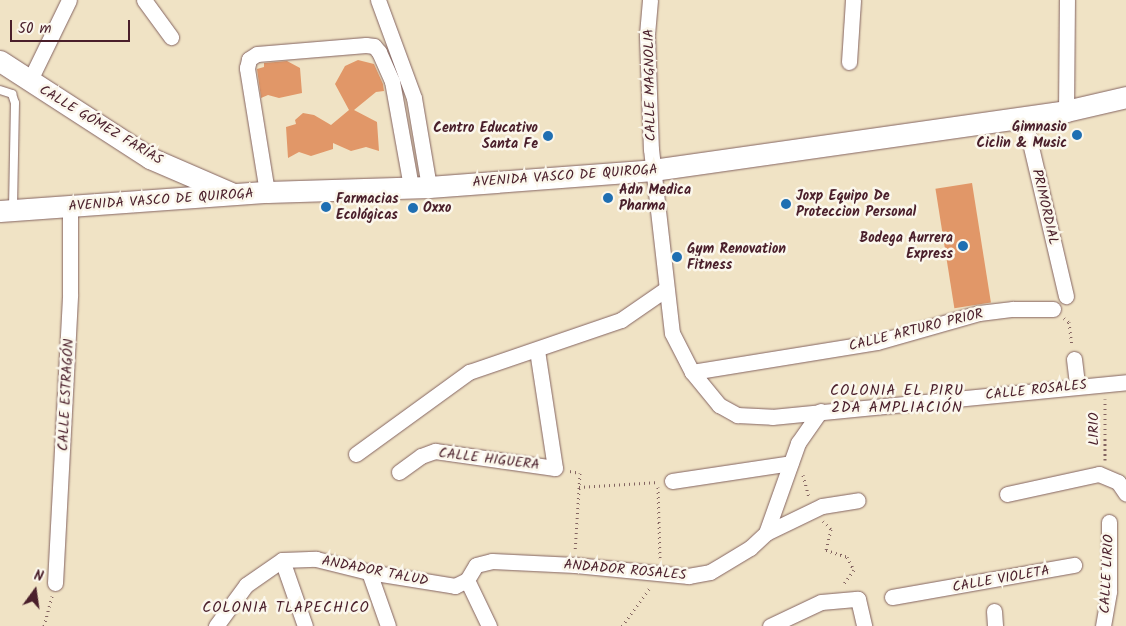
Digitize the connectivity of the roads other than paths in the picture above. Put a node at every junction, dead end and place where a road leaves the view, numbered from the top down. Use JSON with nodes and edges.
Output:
{"nodes":[{"id":1,"x":69,"y":0,"type":"edge"},
{"id":2,"x":378,"y":0,"type":"edge"},
{"id":3,"x":650,"y":0,"type":"edge"},
{"id":4,"x":853,"y":0,"type":"edge"},
{"id":5,"x":1067,"y":0,"type":"edge"},
{"id":6,"x":143,"y":2,"type":"edge"},
{"id":7,"x":171,"y":37,"type":"dead end"},
{"id":8,"x":0,"y":61,"type":"edge"},
{"id":9,"x":849,"y":62,"type":"dead end"},
{"id":10,"x":29,"y":82,"type":"junction"},
{"id":11,"x":0,"y":90,"type":"edge"},
{"id":12,"x":1126,"y":97,"type":"edge"},
{"id":13,"x":1066,"y":111,"type":"junction"},
{"id":14,"x":1024,"y":117,"type":"junction"},
{"id":15,"x":653,"y":170,"type":"junction"},
{"id":16,"x":420,"y":187,"type":"junction"},
{"id":17,"x":267,"y":192,"type":"junction"},
{"id":18,"x":233,"y":194,"type":"junction"},
{"id":19,"x":70,"y":207,"type":"junction"},
{"id":20,"x":7,"y":210,"type":"edge"},
{"id":21,"x":666,"y":289,"type":"junction"},
{"id":22,"x":1066,"y":296,"type":"dead end"},
{"id":23,"x":1052,"y":309,"type":"dead end"},
{"id":24,"x":537,"y":350,"type":"junction"},
{"id":25,"x":1074,"y":359,"type":"road end"},
{"id":26,"x":692,"y":372,"type":"junction"},
{"id":27,"x":1126,"y":382,"type":"edge"},
{"id":28,"x":1077,"y":385,"type":"junction"},
{"id":29,"x":820,"y":412,"type":"junction"},
{"id":30,"x":737,"y":415,"type":"joint"},
{"id":31,"x":356,"y":454,"type":"dead end"},
{"id":32,"x":791,"y":463,"type":"junction"},
{"id":33,"x":399,"y":472,"type":"dead end"},
{"id":34,"x":665,"y":482,"type":"road end"},
{"id":35,"x":1007,"y":494,"type":"dead end"},
{"id":36,"x":1126,"y":494,"type":"edge"},
{"id":37,"x":858,"y":500,"type":"dead end"},
{"id":38,"x":1109,"y":522,"type":"dead end"},
{"id":39,"x":766,"y":533,"type":"junction"},
{"id":40,"x":282,"y":560,"type":"junction"},
{"id":41,"x":1074,"y":565,"type":"dead end"},
{"id":42,"x":369,"y":572,"type":"junction"},
{"id":43,"x":467,"y":580,"type":"junction"},
{"id":44,"x":55,"y":583,"type":"road end"},
{"id":45,"x":892,"y":597,"type":"dead end"},
{"id":46,"x":216,"y":626,"type":"edge"},
{"id":47,"x":305,"y":626,"type":"edge"},
{"id":48,"x":388,"y":626,"type":"edge"},
{"id":49,"x":489,"y":626,"type":"edge"},
{"id":50,"x":770,"y":626,"type":"edge"},
{"id":51,"x":864,"y":626,"type":"edge"},
{"id":52,"x":1103,"y":626,"type":"edge"}],
"edges":[{"from":1,"to":10,"type":"street"},
{"from":2,"to":16,"type":"street"},
{"from":3,"to":15,"type":"street","name":"CALLE MAGNOLIA"},
{"from":4,"to":9,"type":"street"},
{"from":5,"to":13,"type":"street"},
{"from":6,"to":7,"type":"street"},
{"from":8,"to":10,"type":"main road","name":"CALLE GÓMEZ FARÍAS"},
{"from":10,"to":18,"type":"main road","name":"CALLE GÓMEZ FARÍAS"},
{"from":11,"to":20,"type":"lane"},
{"from":12,"to":13,"type":"main road","name":"AVENIDA VASCO DE QUIROGA"},
{"from":13,"to":14,"type":"main road","name":"AVENIDA VASCO DE QUIROGA"},
{"from":14,"to":15,"type":"main road","name":"AVENIDA VASCO DE QUIROGA"},
{"from":14,"to":22,"type":"street","name":"PRIMORDIAL"},
{"from":15,"to":16,"type":"main road","name":"AVENIDA VASCO DE QUIROGA"},
{"from":15,"to":21,"type":"street","name":"CALLE MAGNOLIA"},
{"from":16,"to":17,"type":"main road","name":"AVENIDA VASCO DE QUIROGA"},
{"from":16,"to":17,"type":"street"},
{"from":17,"to":18,"type":"main road","name":"AVENIDA VASCO DE QUIROGA"},
{"from":18,"to":19,"type":"main road","name":"AVENIDA VASCO DE QUIROGA"},
{"from":19,"to":20,"type":"main road","name":"AVENIDA VASCO DE QUIROGA"},
{"from":19,"to":44,"type":"street","name":"CALLE ESTRAGÓN"},
{"from":21,"to":24,"type":"street"},
{"from":21,"to":26,"type":"street","name":"CALLE MAGNOLIA"},
{"from":23,"to":26,"type":"street","name":"CALLE ARTURO PRIOR"},
{"from":24,"to":31,"type":"street"},
{"from":24,"to":33,"type":"street","name":"CALLE HIGUERA"},
{"from":25,"to":28,"type":"street"},
{"from":26,"to":30,"type":"street","name":"CALLE MAGNOLIA"},
{"from":27,"to":28,"type":"street","name":"CALLE ROSALES"},
{"from":28,"to":29,"type":"street","name":"CALLE ROSALES"},
{"from":29,"to":30,"type":"street","name":"CALLE ROSALES"},
{"from":29,"to":32,"type":"street","name":"ANDADOR ROSALES"},
{"from":32,"to":34,"type":"street"},
{"from":32,"to":39,"type":"street","name":"ANDADOR ROSALES"},
{"from":35,"to":36,"type":"street"},
{"from":37,"to":39,"type":"street"},
{"from":38,"to":52,"type":"street","name":"CALLE LIRIO"},
{"from":39,"to":43,"type":"street","name":"ANDADOR ROSALES"},
{"from":40,"to":42,"type":"street","name":"ANDADOR TALUD"},
{"from":40,"to":46,"type":"street"},
{"from":40,"to":47,"type":"street"},
{"from":41,"to":45,"type":"street","name":"CALLE VIOLETA"},
{"from":42,"to":43,"type":"street","name":"ANDADOR TALUD"},
{"from":42,"to":48,"type":"street"},
{"from":43,"to":49,"type":"street"},
{"from":50,"to":51,"type":"street"}]}
